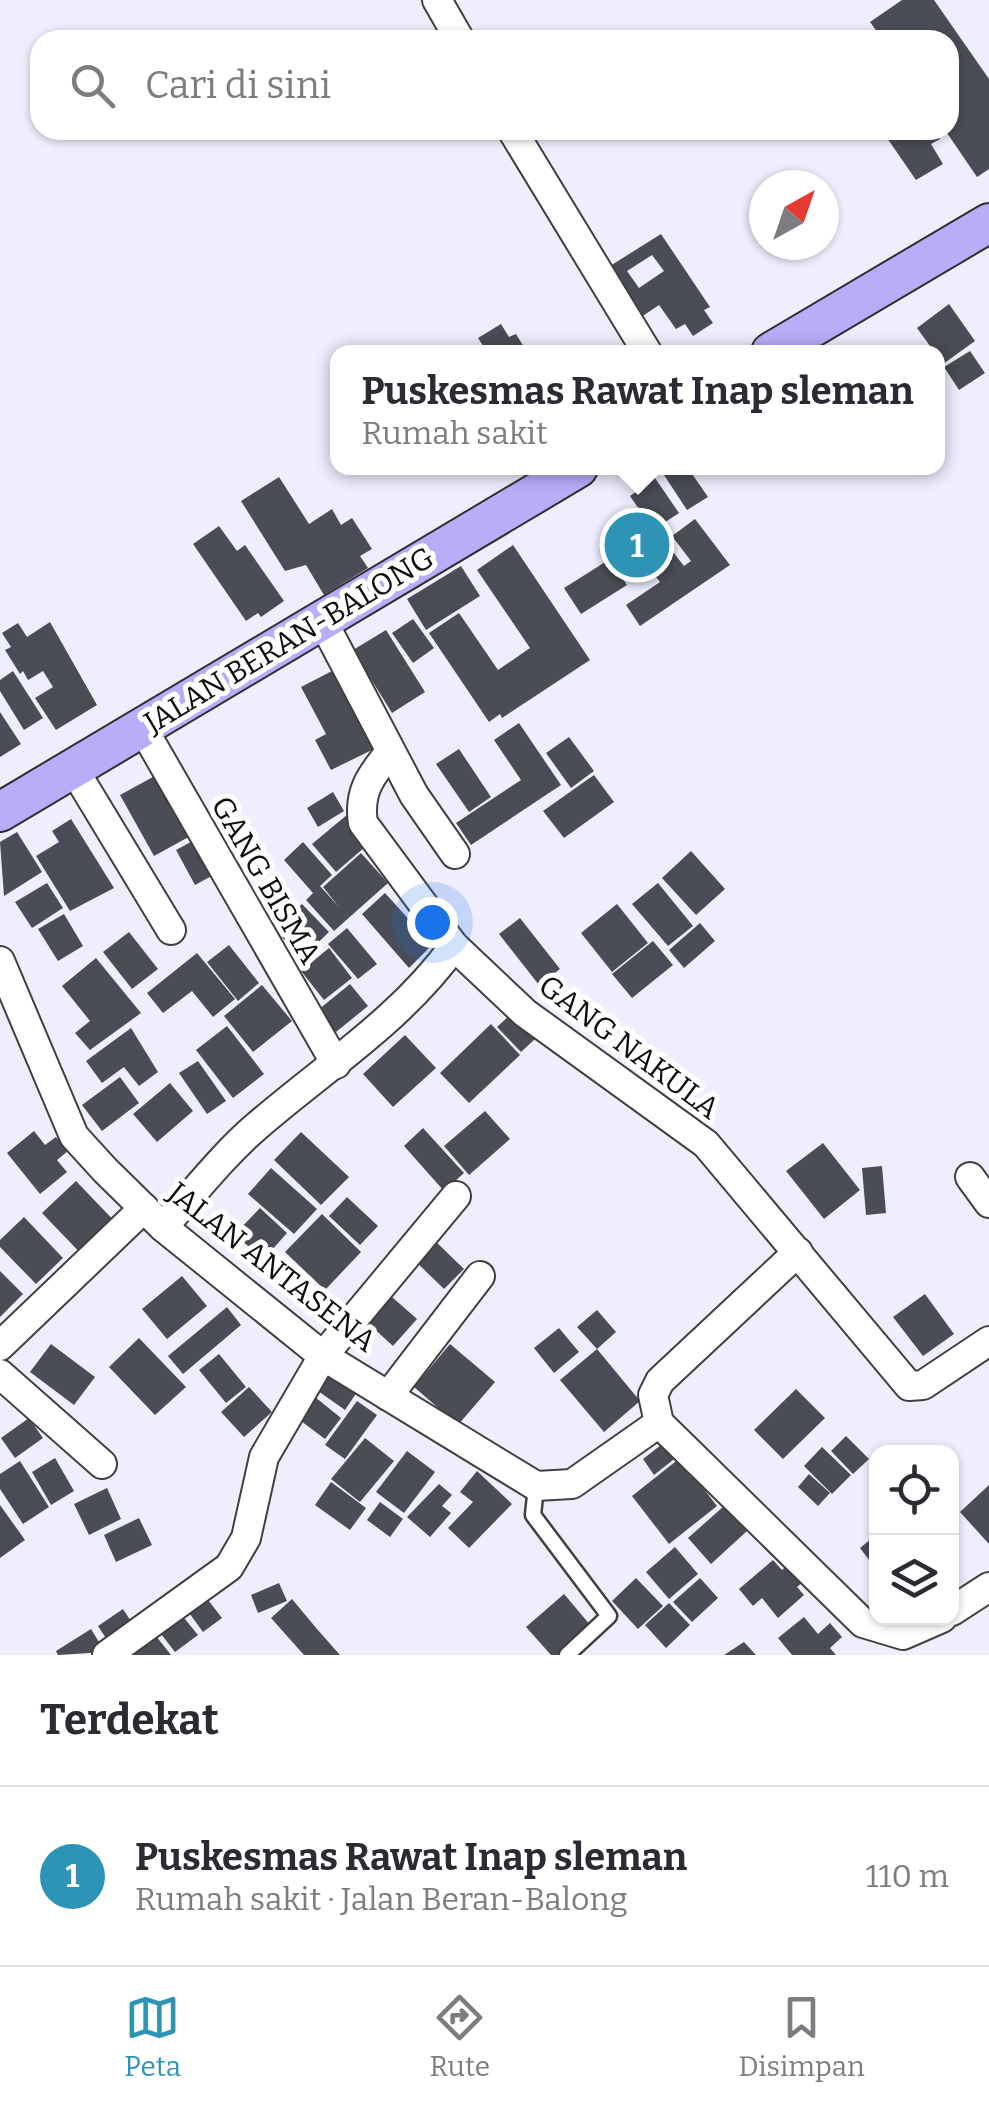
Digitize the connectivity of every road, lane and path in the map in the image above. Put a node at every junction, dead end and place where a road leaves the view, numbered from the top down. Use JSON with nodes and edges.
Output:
{"nodes":[{"id":1,"x":438,"y":0,"type":"edge"},
{"id":2,"x":454,"y":30,"type":"edge"},
{"id":3,"x":518,"y":140,"type":"edge"},
{"id":4,"x":989,"y":223,"type":"edge"},
{"id":5,"x":643,"y":345,"type":"edge"},
{"id":6,"x":783,"y":345,"type":"edge"},
{"id":7,"x":566,"y":475,"type":"edge"},
{"id":8,"x":322,"y":620,"type":"junction"},
{"id":9,"x":142,"y":727,"type":"junction"},
{"id":10,"x":390,"y":752,"type":"junction"},
{"id":11,"x":73,"y":768,"type":"junction"},
{"id":12,"x":0,"y":812,"type":"edge"},
{"id":13,"x":455,"y":854,"type":"dead end"},
{"id":14,"x":171,"y":930,"type":"dead end"},
{"id":15,"x":454,"y":946,"type":"junction"},
{"id":16,"x":0,"y":960,"type":"edge"},
{"id":17,"x":336,"y":1064,"type":"junction"},
{"id":18,"x":970,"y":1177,"type":"dead end"},
{"id":19,"x":456,"y":1196,"type":"dead end"},
{"id":20,"x":989,"y":1204,"type":"edge"},
{"id":21,"x":154,"y":1218,"type":"junction"},
{"id":22,"x":798,"y":1252,"type":"junction"},
{"id":23,"x":480,"y":1276,"type":"dead end"},
{"id":24,"x":989,"y":1341,"type":"edge"},
{"id":25,"x":0,"y":1346,"type":"edge"},
{"id":26,"x":323,"y":1356,"type":"junction"},
{"id":27,"x":0,"y":1374,"type":"edge"},
{"id":28,"x":388,"y":1396,"type":"junction"},
{"id":29,"x":659,"y":1423,"type":"junction"},
{"id":30,"x":102,"y":1464,"type":"dead end"},
{"id":31,"x":536,"y":1486,"type":"junction"},
{"id":32,"x":989,"y":1587,"type":"edge"},
{"id":33,"x":959,"y":1606,"type":"edge"},
{"id":34,"x":869,"y":1625,"type":"edge"},
{"id":35,"x":870,"y":1625,"type":"edge"},
{"id":36,"x":926,"y":1625,"type":"edge"},
{"id":37,"x":106,"y":1655,"type":"edge"},
{"id":38,"x":567,"y":1655,"type":"edge"}],
"edges":[{"from":1,"to":2,"type":"street"},
{"from":3,"to":5,"type":"street"},
{"from":4,"to":6,"type":"main road"},
{"from":7,"to":8,"type":"main road","name":"JALAN BERAN-BALONG"},
{"from":8,"to":9,"type":"main road","name":"JALAN BERAN-BALONG"},
{"from":8,"to":10,"type":"street"},
{"from":9,"to":11,"type":"main road","name":"JALAN BERAN-BALONG"},
{"from":9,"to":17,"type":"street","name":"GANG BISMA"},
{"from":10,"to":13,"type":"street"},
{"from":10,"to":15,"type":"street","name":"GANG NAKULA"},
{"from":11,"to":12,"type":"main road","name":"JALAN BERAN-BALONG"},
{"from":11,"to":14,"type":"street"},
{"from":15,"to":17,"type":"street"},
{"from":15,"to":22,"type":"street","name":"GANG NAKULA"},
{"from":16,"to":21,"type":"street","name":"JALAN ANTASENA"},
{"from":17,"to":21,"type":"street"},
{"from":18,"to":20,"type":"street"},
{"from":19,"to":26,"type":"street"},
{"from":21,"to":25,"type":"street"},
{"from":21,"to":26,"type":"street","name":"JALAN ANTASENA"},
{"from":22,"to":24,"type":"street","name":"GANG NAKULA"},
{"from":22,"to":29,"type":"street"},
{"from":23,"to":28,"type":"street"},
{"from":26,"to":28,"type":"street","name":"JALAN ANTASENA"},
{"from":26,"to":37,"type":"street"},
{"from":27,"to":30,"type":"street"},
{"from":28,"to":31,"type":"street","name":"JALAN ANTASENA"},
{"from":29,"to":31,"type":"street"},
{"from":29,"to":34,"type":"street"},
{"from":31,"to":38,"type":"lane"},
{"from":32,"to":33,"type":"street"},
{"from":35,"to":36,"type":"street"}]}
